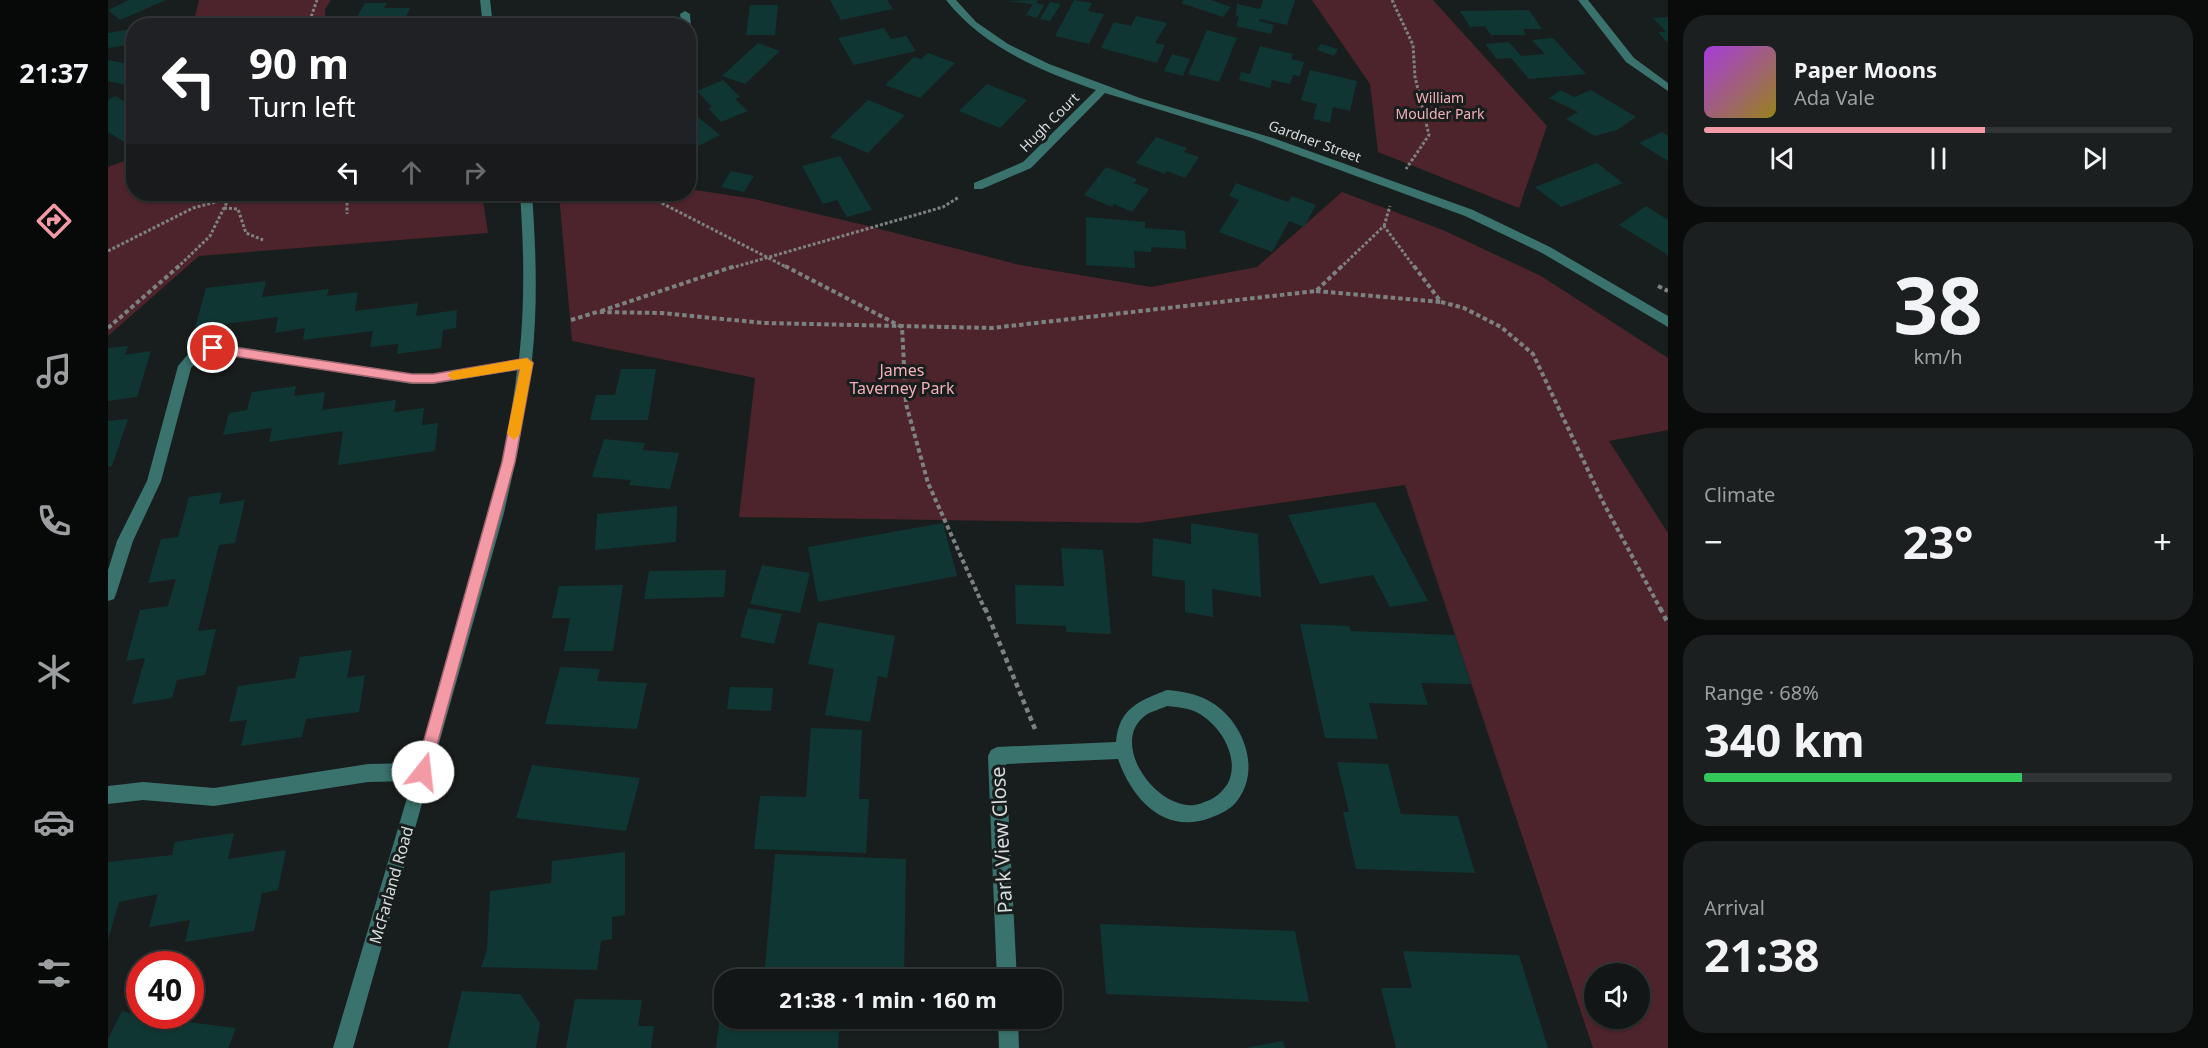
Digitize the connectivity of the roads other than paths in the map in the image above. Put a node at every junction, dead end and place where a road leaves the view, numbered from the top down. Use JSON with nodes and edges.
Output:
{"nodes":[{"id":1,"x":485,"y":0,"type":"edge"},
{"id":2,"x":951,"y":0,"type":"edge"},
{"id":3,"x":1583,"y":0,"type":"edge"},
{"id":4,"x":685,"y":14,"type":"dead end"},
{"id":5,"x":487,"y":18,"type":"edge"},
{"id":6,"x":686,"y":18,"type":"edge"},
{"id":7,"x":1104,"y":88,"type":"junction"},
{"id":8,"x":1668,"y":88,"type":"edge"},
{"id":9,"x":978,"y":186,"type":"road end"},
{"id":10,"x":527,"y":201,"type":"edge"},
{"id":11,"x":1668,"y":322,"type":"edge"},
{"id":12,"x":527,"y":363,"type":"junction"},
{"id":13,"x":108,"y":594,"type":"edge"},
{"id":14,"x":1124,"y":750,"type":"junction"},
{"id":15,"x":423,"y":772,"type":"junction"},
{"id":16,"x":108,"y":795,"type":"edge"},
{"id":17,"x":1007,"y":969,"type":"edge"},
{"id":18,"x":1008,"y":1029,"type":"edge"},
{"id":19,"x":344,"y":1048,"type":"edge"},
{"id":20,"x":1009,"y":1048,"type":"edge"}],
"edges":[{"from":1,"to":5,"type":"street"},
{"from":2,"to":7,"type":"street","name":"Gardner Street"},
{"from":3,"to":8,"type":"street"},
{"from":4,"to":6,"type":"street"},
{"from":7,"to":9,"type":"street","name":"Hugh Court"},
{"from":7,"to":11,"type":"street","name":"Gardner Street"},
{"from":10,"to":12,"type":"street","name":"McFarland Road"},
{"from":12,"to":13,"type":"street"},
{"from":12,"to":15,"type":"street","name":"McFarland Road"},
{"from":14,"to":14,"type":"street"},
{"from":14,"to":17,"type":"street","name":"Park View Close"},
{"from":15,"to":16,"type":"street"},
{"from":15,"to":19,"type":"street","name":"McFarland Road"},
{"from":18,"to":20,"type":"street"}]}
